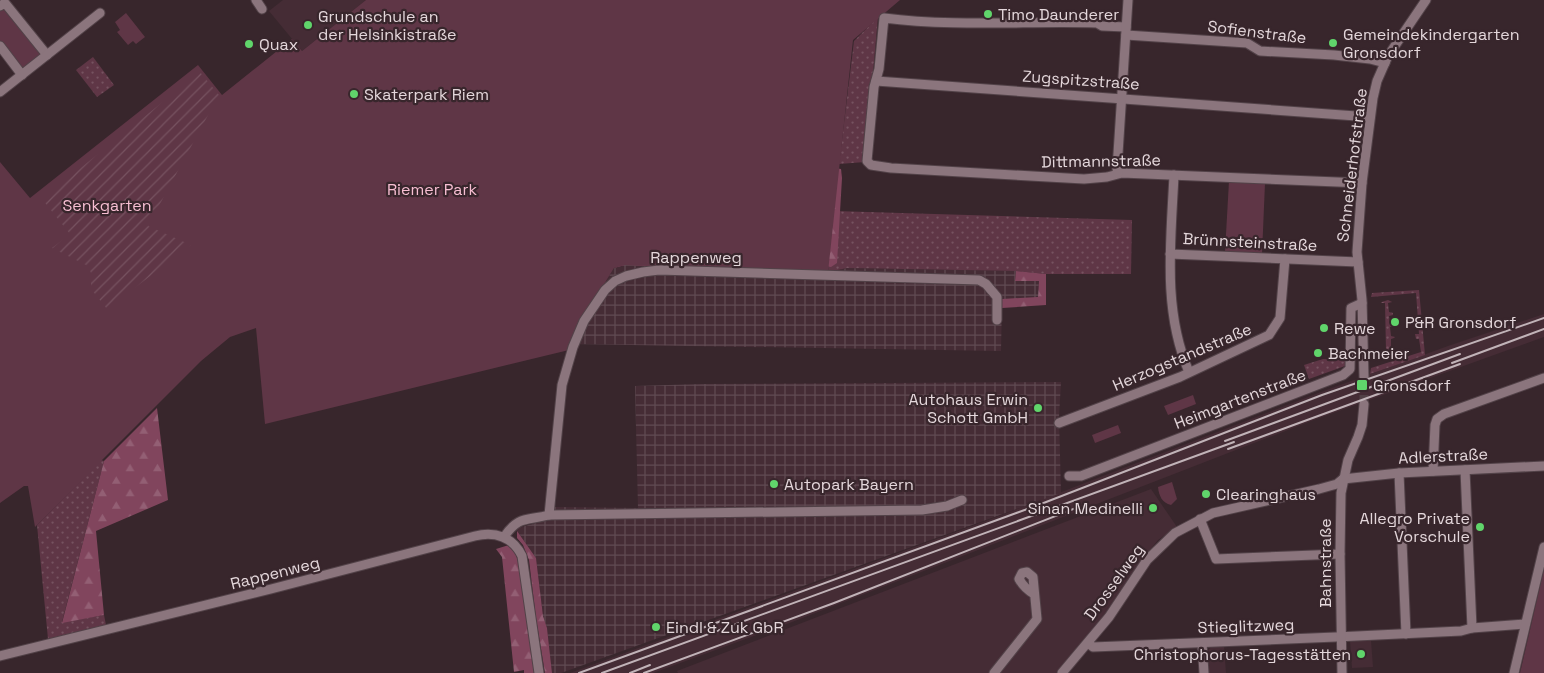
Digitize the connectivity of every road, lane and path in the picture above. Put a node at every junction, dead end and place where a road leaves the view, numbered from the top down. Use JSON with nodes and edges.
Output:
{"nodes":[{"id":1,"x":256,"y":0,"type":"edge"},
{"id":2,"x":1128,"y":0,"type":"edge"},
{"id":3,"x":1426,"y":0,"type":"edge"},
{"id":4,"x":7,"y":4,"type":"edge"},
{"id":5,"x":262,"y":9,"type":"dead end"},
{"id":6,"x":100,"y":13,"type":"dead end"},
{"id":7,"x":1126,"y":31,"type":"junction"},
{"id":8,"x":0,"y":46,"type":"edge"},
{"id":9,"x":47,"y":55,"type":"junction"},
{"id":10,"x":1385,"y":63,"type":"junction"},
{"id":11,"x":22,"y":74,"type":"junction"},
{"id":12,"x":876,"y":81,"type":"junction"},
{"id":13,"x":0,"y":92,"type":"edge"},
{"id":14,"x":1121,"y":98,"type":"junction"},
{"id":15,"x":1370,"y":117,"type":"junction"},
{"id":16,"x":1118,"y":173,"type":"junction"},
{"id":17,"x":1174,"y":175,"type":"junction"},
{"id":18,"x":1362,"y":183,"type":"junction"},
{"id":19,"x":1170,"y":254,"type":"junction"},
{"id":20,"x":1284,"y":258,"type":"junction"},
{"id":21,"x":1358,"y":262,"type":"junction"},
{"id":22,"x":1362,"y":303,"type":"junction"},
{"id":23,"x":997,"y":320,"type":"dead end"},
{"id":24,"x":1189,"y":372,"type":"junction"},
{"id":25,"x":1364,"y":377,"type":"tunnel mouth"},
{"id":26,"x":1544,"y":378,"type":"edge"},
{"id":27,"x":1364,"y":404,"type":"tunnel mouth"},
{"id":28,"x":1059,"y":423,"type":"dead end"},
{"id":29,"x":1544,"y":466,"type":"edge"},
{"id":30,"x":1465,"y":470,"type":"junction"},
{"id":31,"x":1433,"y":472,"type":"junction"},
{"id":32,"x":1400,"y":473,"type":"junction"},
{"id":33,"x":1069,"y":476,"type":"dead end"},
{"id":34,"x":1343,"y":480,"type":"junction"},
{"id":35,"x":962,"y":500,"type":"dead end"},
{"id":36,"x":549,"y":515,"type":"junction"},
{"id":37,"x":1200,"y":519,"type":"junction"},
{"id":38,"x":504,"y":537,"type":"junction"},
{"id":39,"x":1544,"y":551,"type":"edge"},
{"id":40,"x":1340,"y":554,"type":"junction"},
{"id":41,"x":1034,"y":594,"type":"dead end"},
{"id":42,"x":1525,"y":624,"type":"junction"},
{"id":43,"x":1472,"y":628,"type":"junction"},
{"id":44,"x":1406,"y":634,"type":"junction"},
{"id":45,"x":1341,"y":637,"type":"junction"},
{"id":46,"x":1088,"y":643,"type":"junction"},
{"id":47,"x":1202,"y":643,"type":"junction"},
{"id":48,"x":0,"y":656,"type":"edge"},
{"id":49,"x":539,"y":673,"type":"edge"},
{"id":50,"x":994,"y":673,"type":"edge"},
{"id":51,"x":1062,"y":673,"type":"edge"},
{"id":52,"x":1204,"y":673,"type":"edge"},
{"id":53,"x":1342,"y":673,"type":"edge"},
{"id":54,"x":1514,"y":673,"type":"edge"}],
"edges":[{"from":1,"to":5,"type":"street"},
{"from":2,"to":7,"type":"street"},
{"from":3,"to":10,"type":"street","name":"Schneiderhofstraße"},
{"from":4,"to":9,"type":"street"},
{"from":6,"to":9,"type":"street"},
{"from":7,"to":10,"type":"street","name":"Sofienstraße"},
{"from":7,"to":12,"type":"street","name":"Sofienstraße"},
{"from":7,"to":14,"type":"street"},
{"from":8,"to":11,"type":"street"},
{"from":9,"to":11,"type":"street"},
{"from":10,"to":15,"type":"street","name":"Schneiderhofstraße"},
{"from":11,"to":13,"type":"street"},
{"from":12,"to":14,"type":"street","name":"Zugspitzstraße"},
{"from":12,"to":16,"type":"street","name":"Dittmannstraße"},
{"from":14,"to":15,"type":"street","name":"Zugspitzstraße"},
{"from":14,"to":16,"type":"street"},
{"from":15,"to":18,"type":"street","name":"Schneiderhofstraße"},
{"from":16,"to":17,"type":"street","name":"Dittmannstraße"},
{"from":17,"to":18,"type":"street","name":"Dittmannstraße"},
{"from":17,"to":19,"type":"street"},
{"from":18,"to":21,"type":"street","name":"Schneiderhofstraße"},
{"from":19,"to":20,"type":"street","name":"Brünnsteinstraße"},
{"from":19,"to":24,"type":"street"},
{"from":20,"to":21,"type":"street","name":"Brünnsteinstraße"},
{"from":20,"to":24,"type":"street","name":"Herzogstandstraße"},
{"from":21,"to":22,"type":"street","name":"Schneiderhofstraße"},
{"from":22,"to":25,"type":"street","name":"Schneiderhofstraße"},
{"from":22,"to":33,"type":"street","name":"Heimgartenstraße"},
{"from":23,"to":36,"type":"street","name":"Rappenweg"},
{"from":24,"to":28,"type":"street","name":"Herzogstandstraße"},
{"from":26,"to":31,"type":"street"},
{"from":27,"to":34,"type":"street","name":"Bahnstraße"},
{"from":29,"to":30,"type":"street","name":"Adlerstraße"},
{"from":30,"to":31,"type":"street","name":"Adlerstraße"},
{"from":30,"to":43,"type":"street"},
{"from":31,"to":32,"type":"street","name":"Adlerstraße"},
{"from":32,"to":34,"type":"street","name":"Adlerstraße"},
{"from":32,"to":44,"type":"street"},
{"from":34,"to":37,"type":"street","name":"Drosselweg"},
{"from":34,"to":40,"type":"street","name":"Bahnstraße"},
{"from":35,"to":36,"type":"street"},
{"from":36,"to":38,"type":"street"},
{"from":37,"to":40,"type":"street"},
{"from":37,"to":46,"type":"street","name":"Drosselweg"},
{"from":38,"to":48,"type":"street","name":"Rappenweg"},
{"from":38,"to":49,"type":"street"},
{"from":39,"to":42,"type":"street"},
{"from":40,"to":45,"type":"street","name":"Bahnstraße"},
{"from":41,"to":50,"type":"street"},
{"from":42,"to":43,"type":"street","name":"Stieglitzweg"},
{"from":42,"to":54,"type":"street"},
{"from":43,"to":44,"type":"street","name":"Stieglitzweg"},
{"from":44,"to":45,"type":"street","name":"Stieglitzweg"},
{"from":45,"to":47,"type":"street","name":"Stieglitzweg"},
{"from":45,"to":53,"type":"street","name":"Bahnstraße"},
{"from":46,"to":47,"type":"street","name":"Stieglitzweg"},
{"from":46,"to":51,"type":"street","name":"Drosselweg"},
{"from":47,"to":52,"type":"street"}]}
